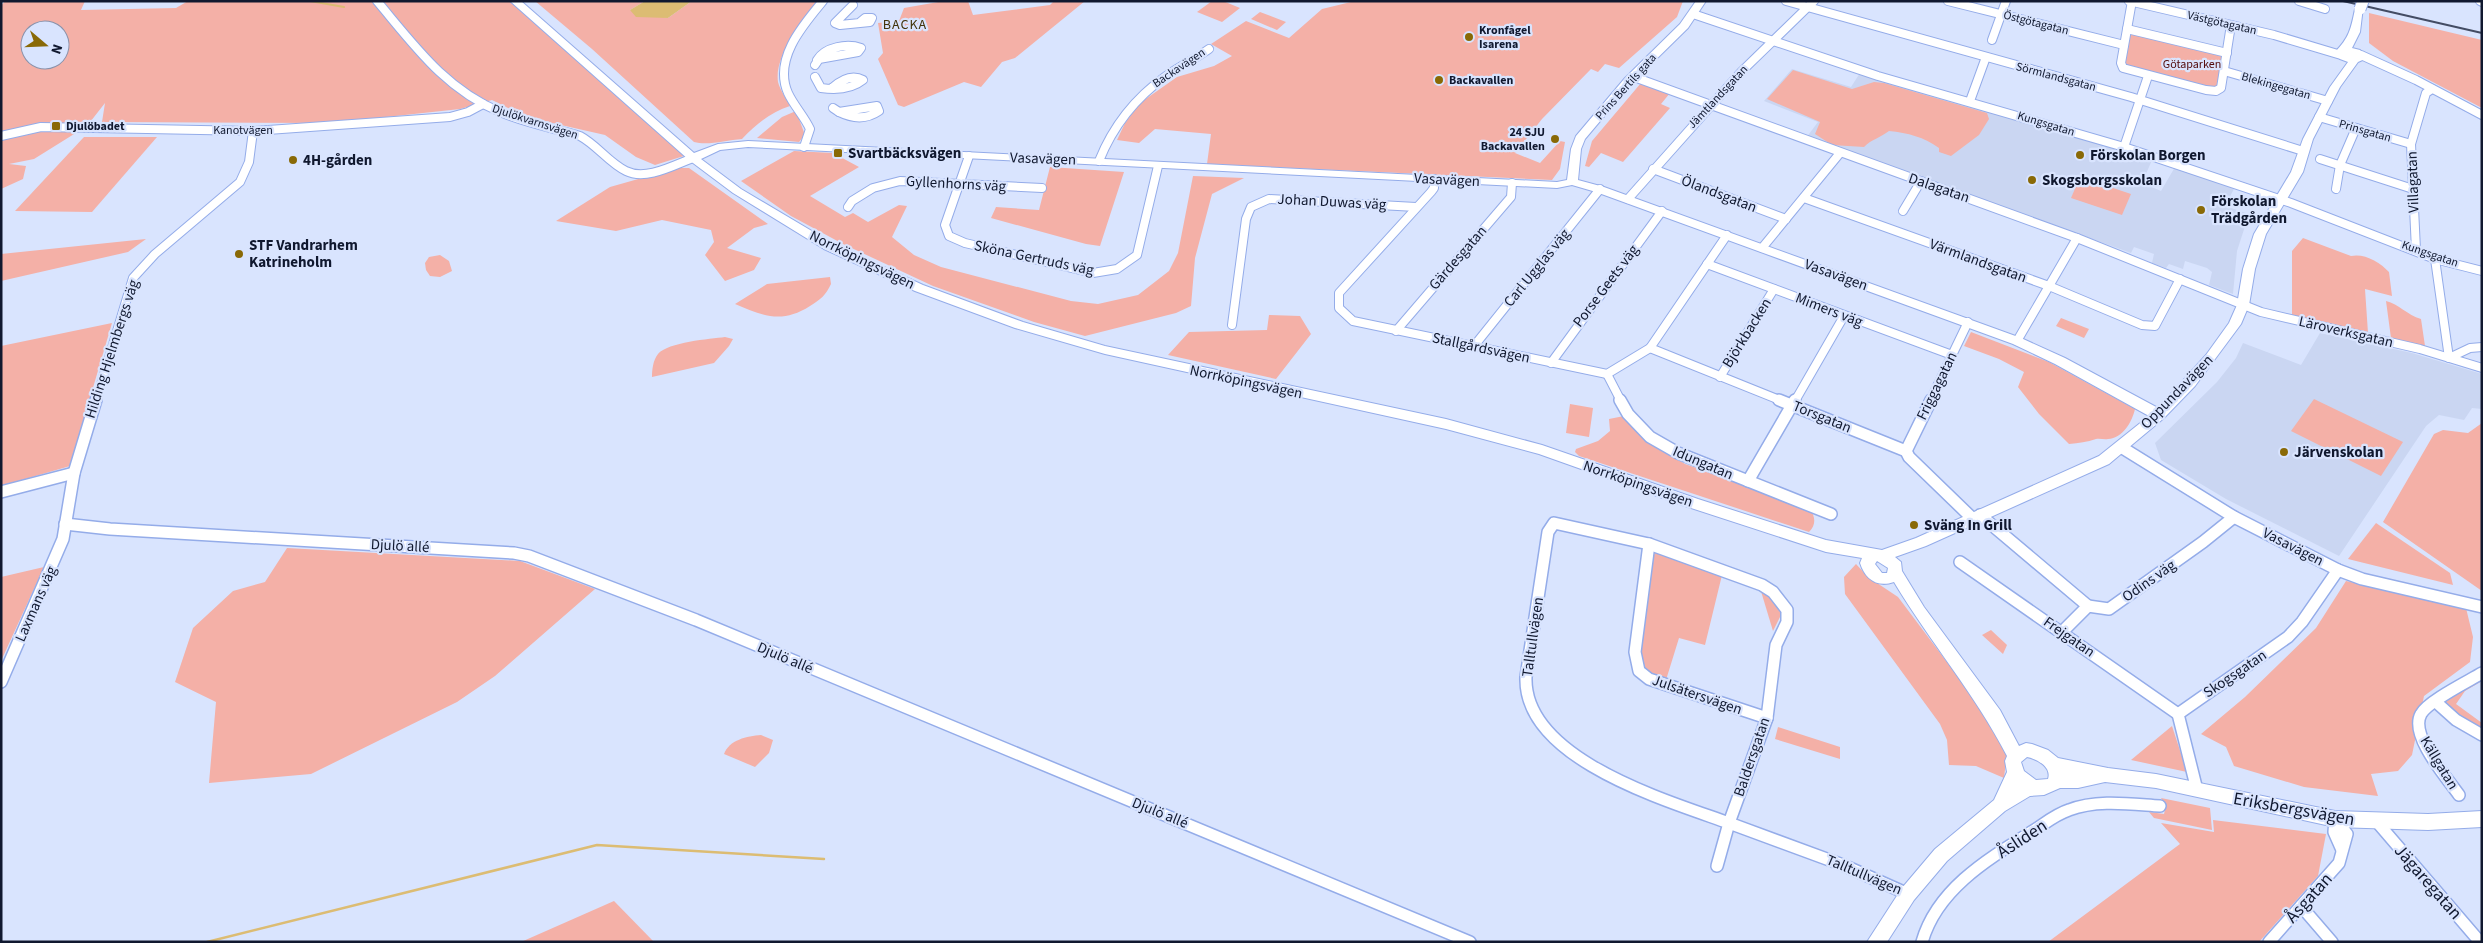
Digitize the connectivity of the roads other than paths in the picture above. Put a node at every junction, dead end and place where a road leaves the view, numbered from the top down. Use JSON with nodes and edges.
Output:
{"nodes":[{"id":1,"x":388,"y":1,"type":"edge"},
{"id":2,"x":516,"y":1,"type":"edge"},
{"id":3,"x":823,"y":1,"type":"edge"},
{"id":4,"x":1701,"y":1,"type":"edge"},
{"id":5,"x":1786,"y":1,"type":"edge"},
{"id":6,"x":1814,"y":1,"type":"edge"},
{"id":7,"x":1948,"y":1,"type":"edge"},
{"id":8,"x":2006,"y":1,"type":"edge"},
{"id":9,"x":2298,"y":1,"type":"edge"},
{"id":10,"x":2131,"y":2,"type":"edge"},
{"id":11,"x":379,"y":4,"type":"edge"},
{"id":12,"x":853,"y":5,"type":"dead end"},
{"id":13,"x":2362,"y":5,"type":"edge"},
{"id":14,"x":1807,"y":8,"type":"junction"},
{"id":15,"x":2324,"y":9,"type":"dead end"},
{"id":16,"x":1694,"y":14,"type":"junction"},
{"id":17,"x":2001,"y":14,"type":"junction"},
{"id":18,"x":859,"y":23,"type":"dead end"},
{"id":19,"x":2231,"y":25,"type":"junction"},
{"id":20,"x":2127,"y":29,"type":"junction"},
{"id":21,"x":1992,"y":40,"type":"dead end"},
{"id":22,"x":1772,"y":41,"type":"junction"},
{"id":23,"x":2124,"y":45,"type":"junction"},
{"id":24,"x":1209,"y":48,"type":"dead end"},
{"id":25,"x":2227,"y":53,"type":"junction"},
{"id":26,"x":2351,"y":55,"type":"junction"},
{"id":27,"x":1986,"y":57,"type":"junction"},
{"id":28,"x":816,"y":63,"type":"joint"},
{"id":29,"x":2224,"y":71,"type":"junction"},
{"id":30,"x":2148,"y":76,"type":"junction"},
{"id":31,"x":816,"y":77,"type":"dead end"},
{"id":32,"x":1634,"y":77,"type":"junction"},
{"id":33,"x":2341,"y":77,"type":"joint"},
{"id":34,"x":832,"y":88,"type":"dead end"},
{"id":35,"x":2432,"y":89,"type":"junction"},
{"id":36,"x":2141,"y":100,"type":"junction"},
{"id":37,"x":1970,"y":101,"type":"junction"},
{"id":38,"x":2328,"y":101,"type":"junction"},
{"id":39,"x":483,"y":104,"type":"junction"},
{"id":40,"x":1710,"y":105,"type":"junction"},
{"id":41,"x":2482,"y":115,"type":"edge"},
{"id":42,"x":2319,"y":117,"type":"junction"},
{"id":43,"x":2356,"y":128,"type":"junction"},
{"id":44,"x":253,"y":131,"type":"junction"},
{"id":45,"x":1,"y":136,"type":"edge"},
{"id":46,"x":2411,"y":144,"type":"junction"},
{"id":47,"x":804,"y":147,"type":"junction"},
{"id":48,"x":2124,"y":147,"type":"junction"},
{"id":49,"x":2303,"y":151,"type":"junction"},
{"id":50,"x":1840,"y":153,"type":"junction"},
{"id":51,"x":969,"y":156,"type":"junction"},
{"id":52,"x":693,"y":158,"type":"junction"},
{"id":53,"x":2320,"y":159,"type":"dead end"},
{"id":54,"x":1099,"y":162,"type":"junction"},
{"id":55,"x":2340,"y":165,"type":"junction"},
{"id":56,"x":1158,"y":166,"type":"junction"},
{"id":57,"x":1653,"y":169,"type":"junction"},
{"id":58,"x":1434,"y":179,"type":"junction"},
{"id":59,"x":1921,"y":181,"type":"junction"},
{"id":60,"x":1572,"y":182,"type":"junction"},
{"id":61,"x":1512,"y":183,"type":"junction"},
{"id":62,"x":959,"y":184,"type":"junction"},
{"id":63,"x":1042,"y":188,"type":"dead end"},
{"id":64,"x":2413,"y":188,"type":"junction"},
{"id":65,"x":1600,"y":189,"type":"junction"},
{"id":66,"x":2336,"y":189,"type":"dead end"},
{"id":67,"x":1804,"y":198,"type":"junction"},
{"id":68,"x":1628,"y":199,"type":"junction"},
{"id":69,"x":2281,"y":200,"type":"junction"},
{"id":70,"x":848,"y":207,"type":"dead end"},
{"id":71,"x":1416,"y":207,"type":"junction"},
{"id":72,"x":1662,"y":211,"type":"junction"},
{"id":73,"x":1903,"y":211,"type":"dead end"},
{"id":74,"x":1786,"y":219,"type":"junction"},
{"id":75,"x":1728,"y":235,"type":"junction"},
{"id":76,"x":2077,"y":238,"type":"junction"},
{"id":77,"x":1762,"y":248,"type":"junction"},
{"id":78,"x":2416,"y":250,"type":"junction"},
{"id":79,"x":2435,"y":259,"type":"junction"},
{"id":80,"x":1707,"y":264,"type":"junction"},
{"id":81,"x":2482,"y":271,"type":"edge"},
{"id":82,"x":2180,"y":279,"type":"junction"},
{"id":83,"x":2049,"y":286,"type":"junction"},
{"id":84,"x":1774,"y":290,"type":"junction"},
{"id":85,"x":2243,"y":304,"type":"junction"},
{"id":86,"x":1844,"y":316,"type":"junction"},
{"id":87,"x":1968,"y":322,"type":"junction"},
{"id":88,"x":1232,"y":325,"type":"dead end"},
{"id":89,"x":1396,"y":331,"type":"junction"},
{"id":90,"x":2018,"y":341,"type":"junction"},
{"id":91,"x":1474,"y":346,"type":"junction"},
{"id":92,"x":2482,"y":347,"type":"edge"},
{"id":93,"x":1650,"y":348,"type":"junction"},
{"id":94,"x":1952,"y":356,"type":"junction"},
{"id":95,"x":2449,"y":358,"type":"junction"},
{"id":96,"x":1551,"y":362,"type":"junction"},
{"id":97,"x":2482,"y":368,"type":"edge"},
{"id":98,"x":1607,"y":374,"type":"junction"},
{"id":99,"x":1720,"y":377,"type":"junction"},
{"id":100,"x":1792,"y":404,"type":"junction"},
{"id":101,"x":2159,"y":415,"type":"junction"},
{"id":102,"x":2121,"y":447,"type":"junction"},
{"id":103,"x":1906,"y":450,"type":"junction"},
{"id":104,"x":74,"y":473,"type":"junction"},
{"id":105,"x":1748,"y":481,"type":"junction"},
{"id":106,"x":1,"y":492,"type":"edge"},
{"id":107,"x":1832,"y":514,"type":"dead end"},
{"id":108,"x":1976,"y":517,"type":"junction"},
{"id":109,"x":2234,"y":517,"type":"junction"},
{"id":110,"x":64,"y":524,"type":"junction"},
{"id":111,"x":1921,"y":542,"type":"junction"},
{"id":112,"x":1649,"y":544,"type":"junction"},
{"id":113,"x":1874,"y":560,"type":"junction"},
{"id":114,"x":1960,"y":562,"type":"dead end"},
{"id":115,"x":2338,"y":570,"type":"junction"},
{"id":116,"x":1897,"y":571,"type":"junction"},
{"id":117,"x":1881,"y":578,"type":"junction"},
{"id":118,"x":2088,"y":606,"type":"junction"},
{"id":119,"x":2482,"y":607,"type":"edge"},
{"id":120,"x":1918,"y":611,"type":"junction"},
{"id":121,"x":2062,"y":632,"type":"junction"},
{"id":122,"x":1776,"y":645,"type":"joint"},
{"id":123,"x":2482,"y":673,"type":"edge"},
{"id":124,"x":1,"y":682,"type":"edge"},
{"id":125,"x":2437,"y":703,"type":"junction"},
{"id":126,"x":2178,"y":714,"type":"junction"},
{"id":127,"x":1994,"y":715,"type":"junction"},
{"id":128,"x":1767,"y":718,"type":"junction"},
{"id":129,"x":2482,"y":735,"type":"edge"},
{"id":130,"x":2031,"y":750,"type":"junction"},
{"id":131,"x":2014,"y":755,"type":"junction"},
{"id":132,"x":2053,"y":764,"type":"junction"},
{"id":133,"x":2015,"y":772,"type":"junction"},
{"id":134,"x":2108,"y":775,"type":"junction"},
{"id":135,"x":2057,"y":781,"type":"junction"},
{"id":136,"x":2036,"y":788,"type":"junction"},
{"id":137,"x":2197,"y":790,"type":"junction"},
{"id":138,"x":2459,"y":795,"type":"dead end"},
{"id":139,"x":1999,"y":806,"type":"junction"},
{"id":140,"x":2160,"y":806,"type":"dead end"},
{"id":141,"x":2335,"y":819,"type":"junction"},
{"id":142,"x":2482,"y":819,"type":"edge"},
{"id":143,"x":1729,"y":822,"type":"junction"},
{"id":144,"x":2376,"y":822,"type":"junction"},
{"id":145,"x":1717,"y":866,"type":"dead end"},
{"id":146,"x":1908,"y":894,"type":"junction"},
{"id":147,"x":2301,"y":906,"type":"junction"},
{"id":148,"x":1470,"y":942,"type":"edge"},
{"id":149,"x":1876,"y":942,"type":"edge"},
{"id":150,"x":1922,"y":942,"type":"edge"},
{"id":151,"x":2269,"y":942,"type":"edge"},
{"id":152,"x":2332,"y":942,"type":"edge"},
{"id":153,"x":2480,"y":942,"type":"edge"}],
"edges":[{"from":1,"to":11,"type":"street"},
{"from":2,"to":52,"type":"main road","name":"Norrköpingsvägen"},
{"from":3,"to":47,"type":"street"},
{"from":4,"to":16,"type":"main road","name":"Prins Bertils gata"},
{"from":5,"to":14,"type":"street","name":"Sörmlandsgatan"},
{"from":6,"to":14,"type":"street","name":"Jämtlandsgatan"},
{"from":7,"to":17,"type":"street","name":"Östgötagatan"},
{"from":8,"to":17,"type":"street"},
{"from":9,"to":15,"type":"street"},
{"from":10,"to":19,"type":"street","name":"Västgötagatan"},
{"from":10,"to":20,"type":"street"},
{"from":11,"to":39,"type":"street","name":"Djulökvarnsvägen"},
{"from":12,"to":18,"type":"street"},
{"from":13,"to":26,"type":"main road"},
{"from":14,"to":22,"type":"street","name":"Jämtlandsgatan"},
{"from":14,"to":27,"type":"street","name":"Sörmlandsgatan"},
{"from":16,"to":22,"type":"street","name":"Kungsgatan"},
{"from":16,"to":32,"type":"main road","name":"Prins Bertils gata"},
{"from":17,"to":21,"type":"street"},
{"from":17,"to":23,"type":"street","name":"Östgötagatan"},
{"from":19,"to":25,"type":"street"},
{"from":19,"to":26,"type":"street","name":"Västgötagatan"},
{"from":20,"to":23,"type":"street"},
{"from":20,"to":25,"type":"street"},
{"from":22,"to":37,"type":"street","name":"Kungsgatan"},
{"from":22,"to":40,"type":"street","name":"Jämtlandsgatan"},
{"from":23,"to":30,"type":"street"},
{"from":24,"to":54,"type":"street","name":"Backavägen"},
{"from":25,"to":29,"type":"street"},
{"from":26,"to":33,"type":"main road","name":"Oppundavägen"},
{"from":26,"to":35,"type":"street","name":"Västgötagatan"},
{"from":27,"to":36,"type":"street","name":"Sörmlandsgatan"},
{"from":27,"to":37,"type":"street"},
{"from":28,"to":28,"type":"street"},
{"from":29,"to":30,"type":"street"},
{"from":29,"to":38,"type":"street","name":"Blekingegatan"},
{"from":30,"to":36,"type":"street"},
{"from":31,"to":34,"type":"street"},
{"from":32,"to":40,"type":"street","name":"Dalagatan"},
{"from":32,"to":60,"type":"main road","name":"Prins Bertils gata"},
{"from":33,"to":38,"type":"main road","name":"Oppundavägen"},
{"from":35,"to":41,"type":"street","name":"Västgötagatan"},
{"from":35,"to":46,"type":"street","name":"Villagatan"},
{"from":36,"to":48,"type":"street"},
{"from":36,"to":49,"type":"street","name":"Sörmlandsgatan"},
{"from":37,"to":48,"type":"street","name":"Kungsgatan"},
{"from":38,"to":42,"type":"main road","name":"Oppundavägen"},
{"from":39,"to":44,"type":"street","name":"Kanotvägen"},
{"from":39,"to":52,"type":"street","name":"Djulökvarnsvägen"},
{"from":40,"to":50,"type":"street","name":"Dalagatan"},
{"from":40,"to":57,"type":"street","name":"Jämtlandsgatan"},
{"from":42,"to":43,"type":"street","name":"Prinsgatan"},
{"from":42,"to":49,"type":"main road","name":"Oppundavägen"},
{"from":43,"to":46,"type":"street","name":"Prinsgatan"},
{"from":43,"to":55,"type":"street"},
{"from":44,"to":45,"type":"street","name":"Kanotvägen"},
{"from":44,"to":104,"type":"street","name":"Hilding Hjelmbergs väg"},
{"from":46,"to":64,"type":"street","name":"Villagatan"},
{"from":47,"to":51,"type":"main road","name":"Vasavägen"},
{"from":47,"to":52,"type":"main road","name":"Vasavägen"},
{"from":48,"to":69,"type":"street","name":"Kungsgatan"},
{"from":49,"to":69,"type":"main road","name":"Oppundavägen"},
{"from":50,"to":59,"type":"street","name":"Dalagatan"},
{"from":50,"to":67,"type":"street"},
{"from":51,"to":54,"type":"main road","name":"Vasavägen"},
{"from":51,"to":62,"type":"street","name":"Sköna Gertruds väg"},
{"from":52,"to":113,"type":"main road","name":"Norrköpingsvägen"},
{"from":53,"to":55,"type":"street"},
{"from":54,"to":56,"type":"main road","name":"Vasavägen"},
{"from":55,"to":64,"type":"street"},
{"from":55,"to":66,"type":"street"},
{"from":56,"to":58,"type":"main road","name":"Vasavägen"},
{"from":56,"to":62,"type":"street","name":"Sköna Gertruds väg"},
{"from":57,"to":68,"type":"street","name":"Jämtlandsgatan"},
{"from":57,"to":74,"type":"street","name":"Ölandsgatan"},
{"from":58,"to":61,"type":"main road","name":"Vasavägen"},
{"from":58,"to":71,"type":"street","name":"Stallgårdsvägen"},
{"from":59,"to":73,"type":"street"},
{"from":59,"to":76,"type":"street","name":"Dalagatan"},
{"from":60,"to":61,"type":"main road","name":"Vasavägen"},
{"from":60,"to":65,"type":"main road","name":"Vasavägen"},
{"from":61,"to":89,"type":"street","name":"Gärdesgatan"},
{"from":62,"to":63,"type":"street","name":"Gyllenhorns väg"},
{"from":62,"to":70,"type":"street","name":"Gyllenhorns väg"},
{"from":64,"to":78,"type":"street","name":"Villagatan"},
{"from":65,"to":68,"type":"main road","name":"Vasavägen"},
{"from":65,"to":91,"type":"street","name":"Carl Ugglas väg"},
{"from":67,"to":74,"type":"street"},
{"from":67,"to":83,"type":"street","name":"Värmlandsgatan"},
{"from":68,"to":72,"type":"main road","name":"Vasavägen"},
{"from":69,"to":78,"type":"street","name":"Kungsgatan"},
{"from":69,"to":85,"type":"main road","name":"Oppundavägen"},
{"from":71,"to":88,"type":"street","name":"Johan Duwas väg"},
{"from":71,"to":89,"type":"street","name":"Stallgårdsvägen"},
{"from":72,"to":75,"type":"main road","name":"Vasavägen"},
{"from":72,"to":96,"type":"street","name":"Porse Geets väg"},
{"from":74,"to":77,"type":"street"},
{"from":75,"to":77,"type":"main road","name":"Vasavägen"},
{"from":75,"to":80,"type":"street"},
{"from":76,"to":82,"type":"street","name":"Dalagatan"},
{"from":76,"to":83,"type":"street"},
{"from":77,"to":87,"type":"main road","name":"Vasavägen"},
{"from":78,"to":79,"type":"street","name":"Kungsgatan"},
{"from":79,"to":81,"type":"street","name":"Kungsgatan"},
{"from":79,"to":95,"type":"street"},
{"from":80,"to":84,"type":"street","name":"Mimers väg"},
{"from":80,"to":93,"type":"street"},
{"from":82,"to":83,"type":"street","name":"Värmlandsgatan"},
{"from":82,"to":85,"type":"street","name":"Dalagatan"},
{"from":83,"to":90,"type":"street"},
{"from":84,"to":86,"type":"street","name":"Mimers väg"},
{"from":84,"to":99,"type":"street","name":"Björkbacken"},
{"from":85,"to":95,"type":"street","name":"Läroverksgatan"},
{"from":85,"to":101,"type":"main road","name":"Oppundavägen"},
{"from":86,"to":94,"type":"street","name":"Mimers väg"},
{"from":86,"to":100,"type":"street"},
{"from":87,"to":90,"type":"main road","name":"Vasavägen"},
{"from":87,"to":94,"type":"street","name":"Friggagatan"},
{"from":89,"to":91,"type":"street","name":"Stallgårdsvägen"},
{"from":90,"to":101,"type":"main road","name":"Vasavägen"},
{"from":91,"to":96,"type":"street","name":"Stallgårdsvägen"},
{"from":92,"to":95,"type":"street"},
{"from":93,"to":98,"type":"street"},
{"from":93,"to":99,"type":"street","name":"Torsgatan"},
{"from":94,"to":103,"type":"street","name":"Friggagatan"},
{"from":95,"to":97,"type":"street","name":"Läroverksgatan"},
{"from":96,"to":98,"type":"street","name":"Stallgårdsvägen"},
{"from":98,"to":105,"type":"street","name":"Idungatan"},
{"from":99,"to":100,"type":"street","name":"Torsgatan"},
{"from":100,"to":103,"type":"street","name":"Torsgatan"},
{"from":100,"to":105,"type":"street"},
{"from":101,"to":102,"type":"main road","name":"Oppundavägen"},
{"from":102,"to":108,"type":"main road","name":"Oppundavägen"},
{"from":102,"to":109,"type":"street","name":"Vasavägen"},
{"from":103,"to":108,"type":"street","name":"Torsgatan"},
{"from":104,"to":106,"type":"street"},
{"from":104,"to":110,"type":"street","name":"Hilding Hjelmbergs väg"},
{"from":105,"to":107,"type":"street","name":"Idungatan"},
{"from":108,"to":111,"type":"main road","name":"Oppundavägen"},
{"from":108,"to":118,"type":"street","name":"Torsgatan"},
{"from":109,"to":115,"type":"street","name":"Vasavägen"},
{"from":109,"to":118,"type":"street","name":"Odins väg"},
{"from":110,"to":124,"type":"street","name":"Laxmans väg"},
{"from":110,"to":148,"type":"street","name":"Djulö allé"},
{"from":111,"to":113,"type":"main road","name":"Oppundavägen"},
{"from":111,"to":116,"type":"main road","name":"Oppundavägen"},
{"from":112,"to":122,"type":"street","name":"Talltullvägen"},
{"from":112,"to":128,"type":"street","name":"Julsätersvägen"},
{"from":112,"to":143,"type":"street","name":"Talltullvägen"},
{"from":113,"to":116,"type":"main road"},
{"from":113,"to":117,"type":"main road"},
{"from":114,"to":121,"type":"street","name":"Frejgatan"},
{"from":115,"to":119,"type":"street","name":"Vasavägen"},
{"from":115,"to":126,"type":"street","name":"Skogsgatan"},
{"from":116,"to":117,"type":"main road"},
{"from":116,"to":120,"type":"main road"},
{"from":117,"to":120,"type":"main road"},
{"from":118,"to":121,"type":"street"},
{"from":120,"to":127,"type":"main road"},
{"from":121,"to":126,"type":"street","name":"Frejgatan"},
{"from":122,"to":128,"type":"street","name":"Baldersgatan"},
{"from":123,"to":125,"type":"street","name":"Källgatan"},
{"from":125,"to":129,"type":"street"},
{"from":125,"to":138,"type":"street","name":"Källgatan"},
{"from":126,"to":137,"type":"street"},
{"from":127,"to":130,"type":"main road"},
{"from":127,"to":131,"type":"main road"},
{"from":128,"to":143,"type":"street","name":"Baldersgatan"},
{"from":130,"to":131,"type":"main road"},
{"from":130,"to":132,"type":"main road"},
{"from":131,"to":133,"type":"main road"},
{"from":132,"to":134,"type":"main road","name":"Eriksbergsvägen"},
{"from":132,"to":135,"type":"main road"},
{"from":133,"to":136,"type":"main road"},
{"from":133,"to":139,"type":"main road"},
{"from":134,"to":135,"type":"main road","name":"Eriksbergsvägen"},
{"from":134,"to":137,"type":"main road","name":"Eriksbergsvägen"},
{"from":135,"to":136,"type":"main road"},
{"from":136,"to":139,"type":"main road"},
{"from":137,"to":141,"type":"main road","name":"Eriksbergsvägen"},
{"from":139,"to":146,"type":"main road"},
{"from":140,"to":150,"type":"street","name":"Åsliden"},
{"from":141,"to":144,"type":"main road","name":"Eriksbergsvägen"},
{"from":141,"to":147,"type":"street","name":"Åsgatan"},
{"from":142,"to":144,"type":"main road","name":"Eriksbergsvägen"},
{"from":143,"to":145,"type":"street","name":"Baldersgatan"},
{"from":143,"to":146,"type":"street","name":"Talltullvägen"},
{"from":144,"to":153,"type":"street","name":"Jägaregatan"},
{"from":146,"to":149,"type":"main road"},
{"from":147,"to":151,"type":"street","name":"Åsgatan"},
{"from":147,"to":152,"type":"street"}]}
